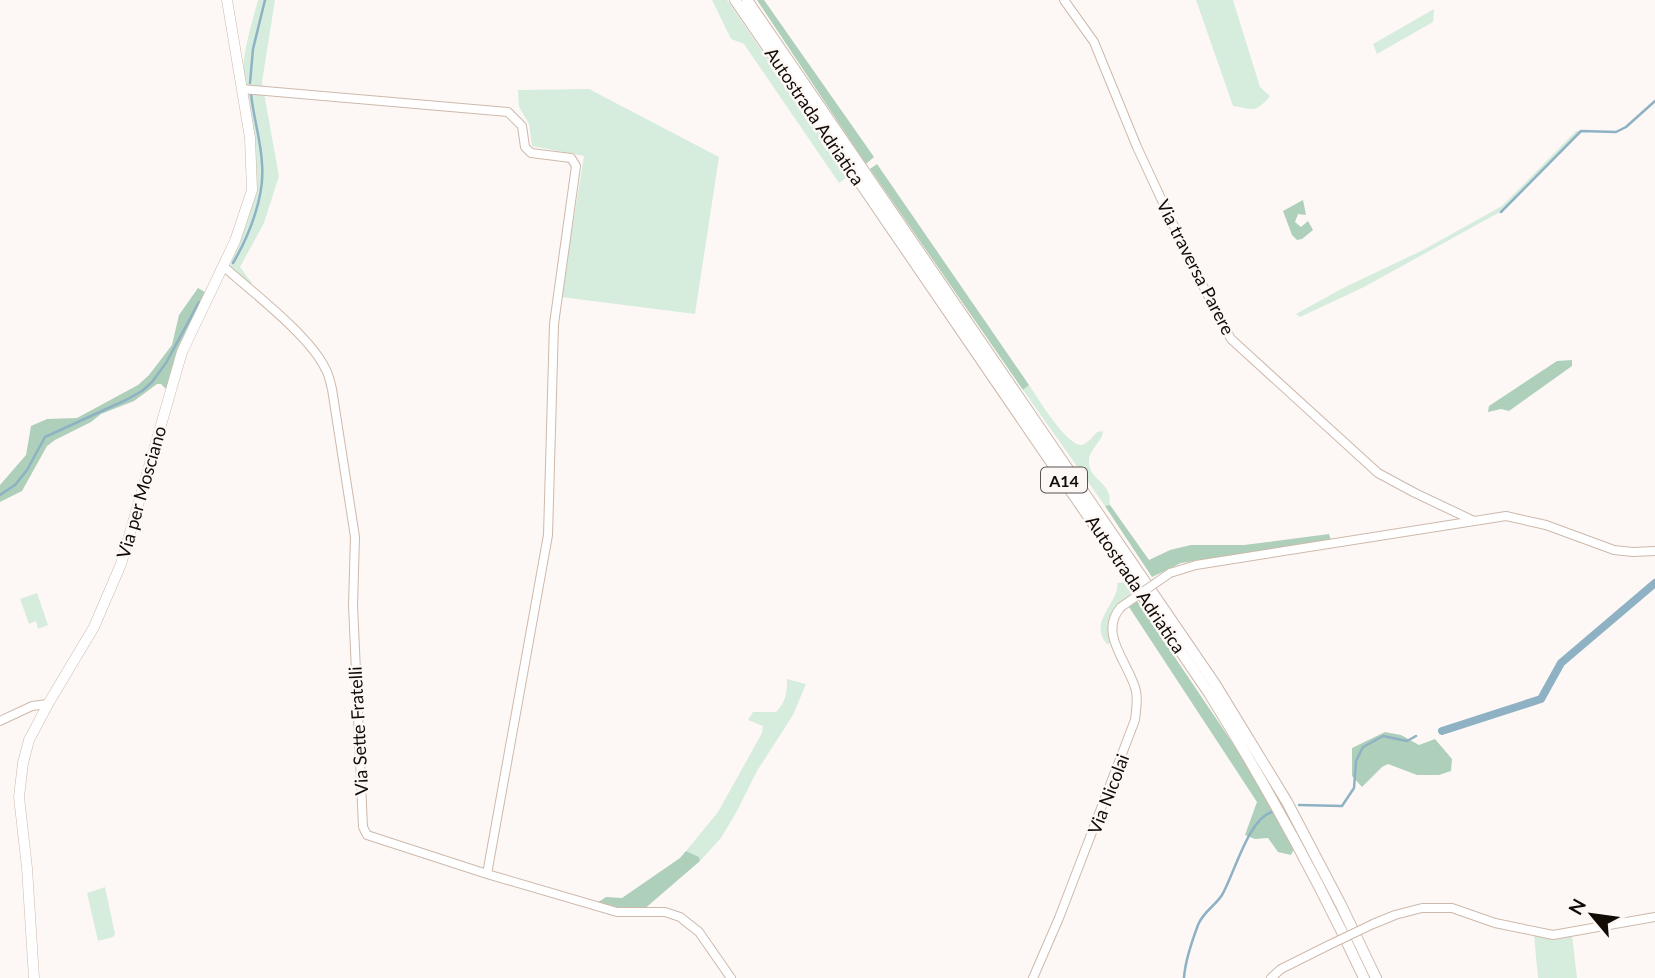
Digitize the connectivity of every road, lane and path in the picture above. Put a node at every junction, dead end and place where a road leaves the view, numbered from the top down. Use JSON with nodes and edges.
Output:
{"nodes":[{"id":1,"x":228,"y":0,"type":"edge"},
{"id":2,"x":735,"y":0,"type":"edge"},
{"id":3,"x":747,"y":0,"type":"edge"},
{"id":4,"x":1064,"y":0,"type":"edge"},
{"id":5,"x":242,"y":89,"type":"junction"},
{"id":6,"x":223,"y":266,"type":"junction"},
{"id":7,"x":1472,"y":520,"type":"junction"},
{"id":8,"x":1655,"y":551,"type":"edge"},
{"id":9,"x":48,"y":704,"type":"junction"},
{"id":10,"x":0,"y":721,"type":"edge"},
{"id":11,"x":487,"y":874,"type":"junction"},
{"id":12,"x":1655,"y":917,"type":"edge"},
{"id":13,"x":34,"y":978,"type":"edge"},
{"id":14,"x":731,"y":978,"type":"edge"},
{"id":15,"x":1033,"y":978,"type":"edge"},
{"id":16,"x":1271,"y":978,"type":"edge"},
{"id":17,"x":1364,"y":978,"type":"edge"},
{"id":18,"x":1376,"y":978,"type":"edge"}],
"edges":[{"from":1,"to":5,"type":"main road","name":"Via per Mosciano"},
{"from":2,"to":17,"type":"highway","name":"Autostrada Adriatica","number":"A14"},
{"from":3,"to":18,"type":"highway","name":"Autostrada Adriatica","number":"A14"},
{"from":4,"to":7,"type":"street","name":"Via traversa Parere"},
{"from":5,"to":6,"type":"main road","name":"Via per Mosciano"},
{"from":5,"to":11,"type":"street"},
{"from":6,"to":9,"type":"main road","name":"Via per Mosciano"},
{"from":6,"to":11,"type":"street","name":"Via Sette Fratelli"},
{"from":7,"to":8,"type":"street"},
{"from":7,"to":15,"type":"street","name":"Via Nicolai","bridge":true},
{"from":9,"to":10,"type":"street"},
{"from":9,"to":13,"type":"main road","name":"Via per Mosciano"},
{"from":11,"to":14,"type":"street","name":"Via Sette Fratelli"},
{"from":12,"to":16,"type":"street","bridge":true}]}
